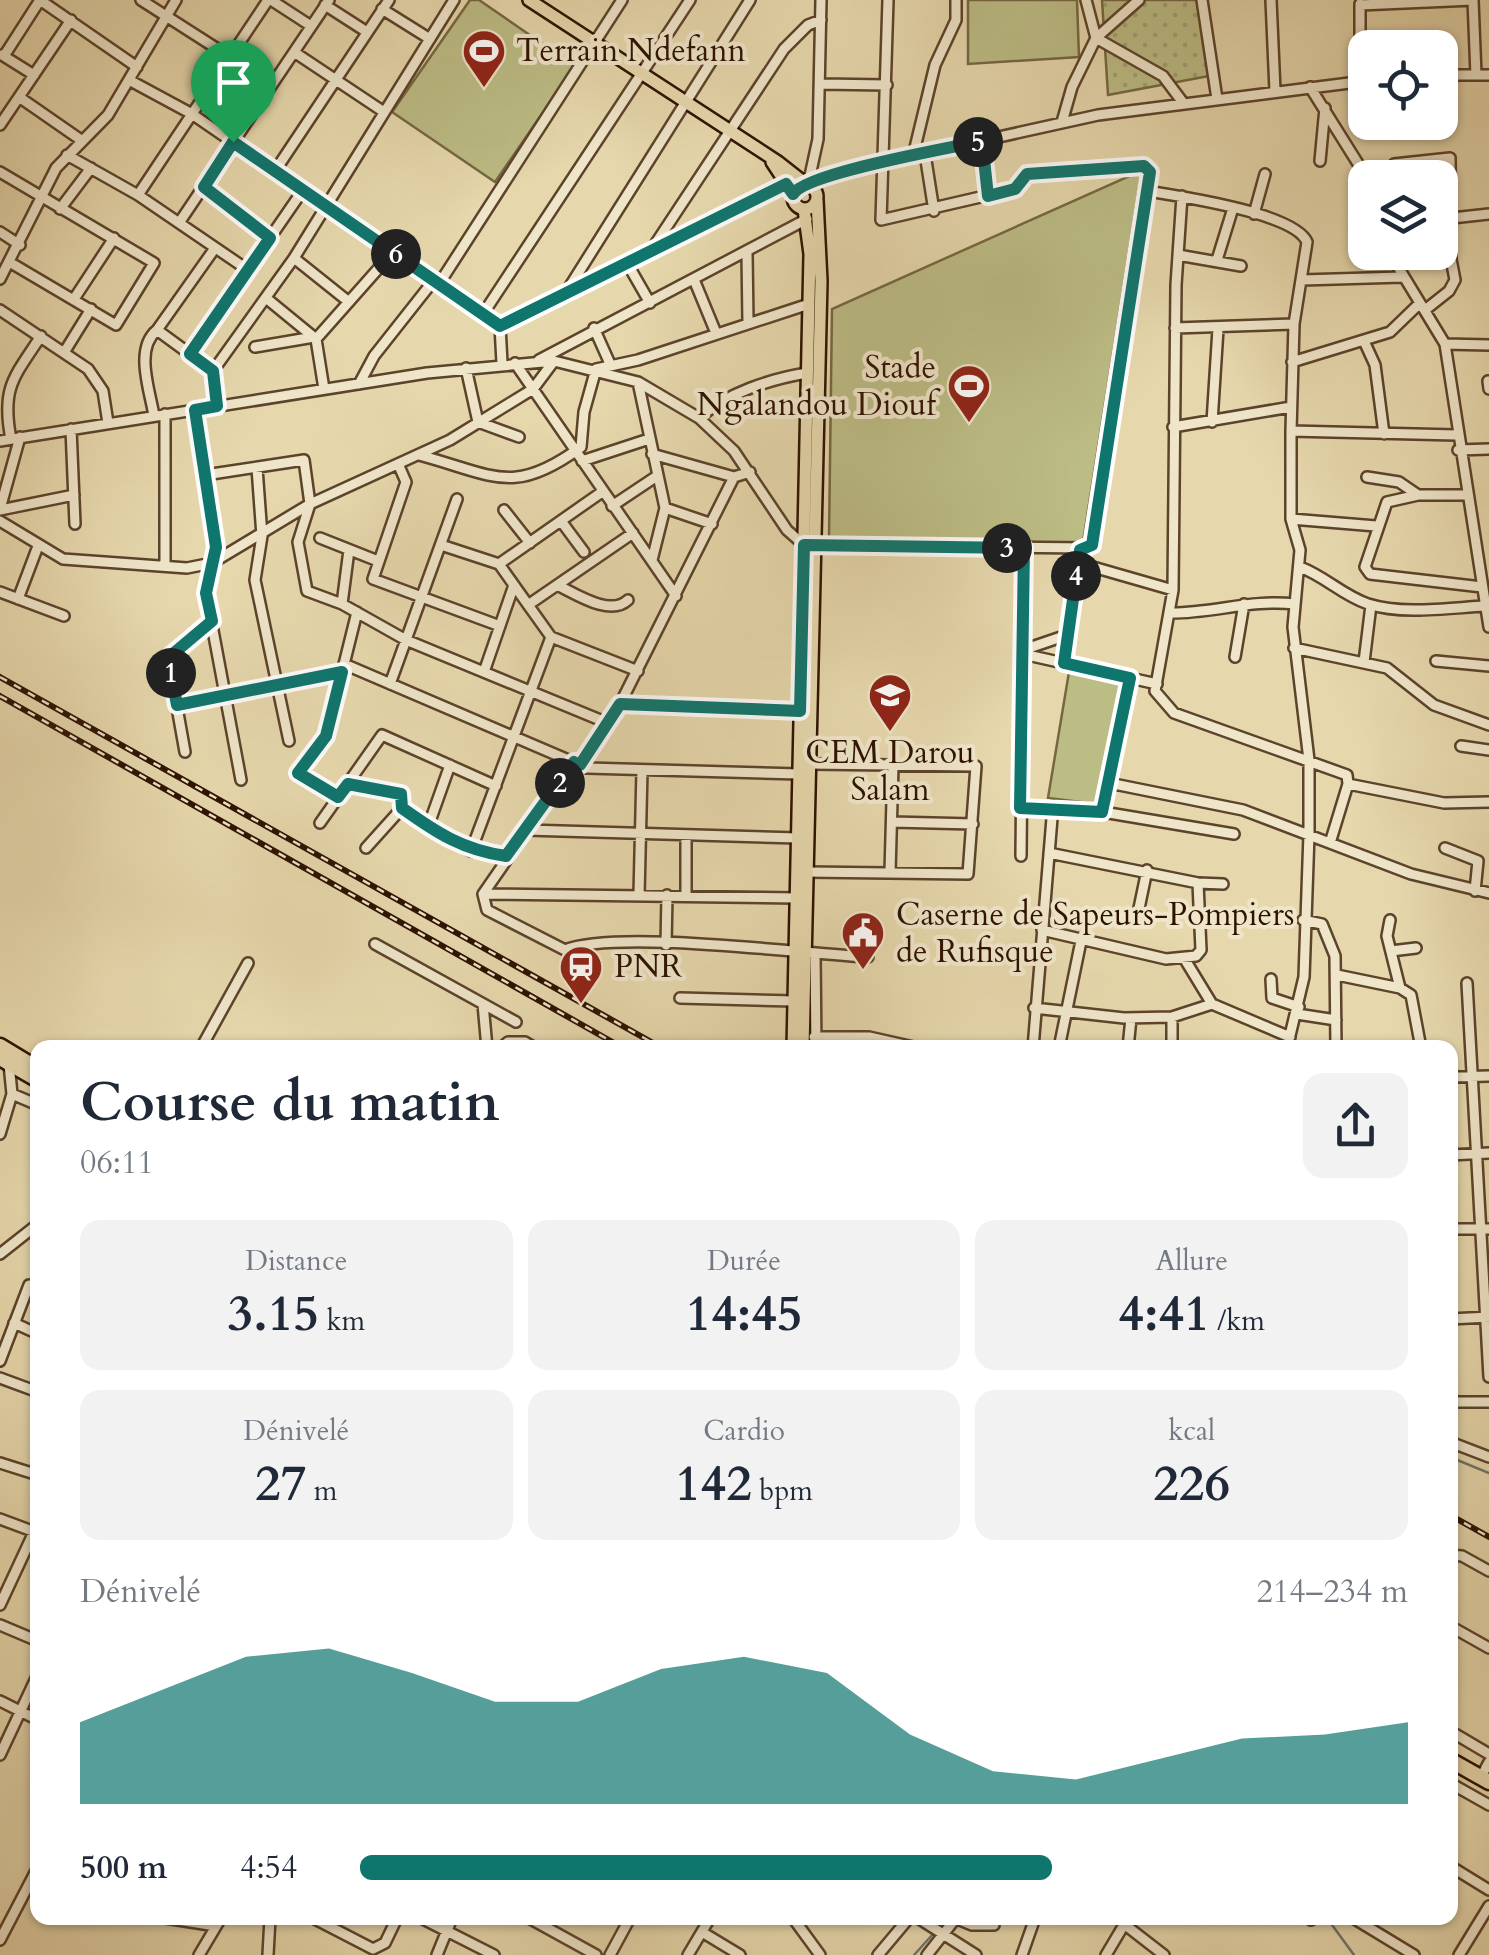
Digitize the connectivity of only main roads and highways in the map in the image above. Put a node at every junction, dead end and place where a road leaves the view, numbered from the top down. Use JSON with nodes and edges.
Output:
{"nodes":[{"id":1,"x":529,"y":0,"type":"edge"},
{"id":2,"x":766,"y":155,"type":"junction"},
{"id":3,"x":790,"y":189,"type":"junction"},
{"id":4,"x":811,"y":189,"type":"junction"},
{"id":5,"x":806,"y":214,"type":"junction"},
{"id":6,"x":808,"y":545,"type":"junction"},
{"id":7,"x":804,"y":769,"type":"junction"},
{"id":8,"x":805,"y":954,"type":"junction"},
{"id":9,"x":793,"y":1040,"type":"edge"},
{"id":10,"x":802,"y":1040,"type":"edge"},
{"id":11,"x":0,"y":1046,"type":"edge"},
{"id":12,"x":4,"y":1060,"type":"edge"},
{"id":13,"x":30,"y":1063,"type":"edge"},
{"id":14,"x":30,"y":1075,"type":"edge"},
{"id":15,"x":1458,"y":1764,"type":"edge"},
{"id":16,"x":1485,"y":1780,"type":"edge"}],
"edges":[{"from":1,"to":2,"type":"main road"},
{"from":2,"to":3,"type":"main road"},
{"from":2,"to":4,"type":"main road"},
{"from":3,"to":4,"type":"main road"},
{"from":3,"to":5,"type":"main road"},
{"from":4,"to":5,"type":"main road"},
{"from":4,"to":6,"type":"main road"},
{"from":5,"to":6,"type":"main road"},
{"from":6,"to":7,"type":"main road"},
{"from":6,"to":7,"type":"main road"},
{"from":7,"to":8,"type":"main road"},
{"from":7,"to":8,"type":"main road"},
{"from":8,"to":9,"type":"main road"},
{"from":8,"to":10,"type":"main road"},
{"from":11,"to":13,"type":"highway"},
{"from":12,"to":14,"type":"highway"},
{"from":15,"to":16,"type":"highway"}]}
